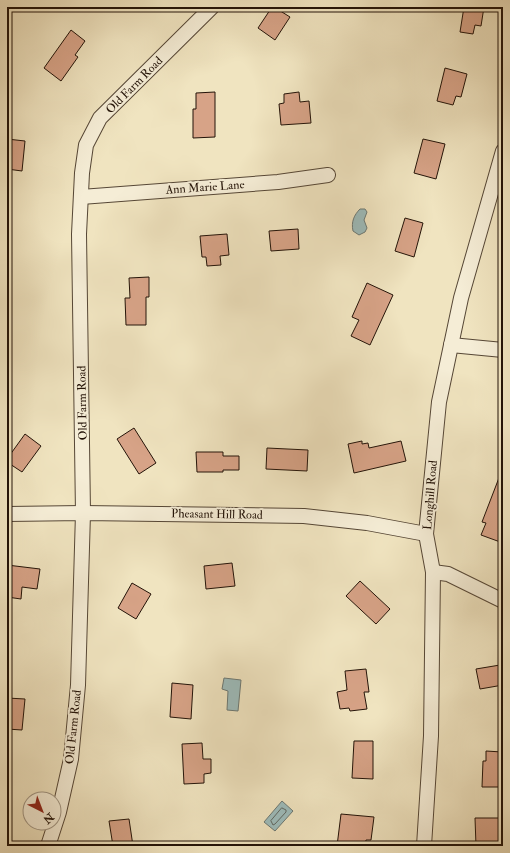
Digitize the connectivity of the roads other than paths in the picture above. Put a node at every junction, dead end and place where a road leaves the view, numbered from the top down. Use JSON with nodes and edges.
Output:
{"nodes":[{"id":1,"x":212,"y":7,"type":"edge"},
{"id":2,"x":503,"y":151,"type":"edge"},
{"id":3,"x":328,"y":175,"type":"dead end"},
{"id":4,"x":81,"y":197,"type":"junction"},
{"id":5,"x":451,"y":345,"type":"junction"},
{"id":6,"x":503,"y":350,"type":"edge"},
{"id":7,"x":84,"y":513,"type":"junction"},
{"id":8,"x":7,"y":514,"type":"edge"},
{"id":9,"x":426,"y":534,"type":"junction"},
{"id":10,"x":433,"y":572,"type":"junction"},
{"id":11,"x":503,"y":601,"type":"edge"},
{"id":12,"x":48,"y":846,"type":"edge"},
{"id":13,"x":424,"y":846,"type":"edge"}],
"edges":[{"from":1,"to":4,"type":"street","name":"Old Farm Road"},
{"from":2,"to":5,"type":"street","name":"Longhill Road"},
{"from":3,"to":4,"type":"street","name":"Ann Marie Lane"},
{"from":4,"to":7,"type":"street","name":"Old Farm Road"},
{"from":5,"to":6,"type":"street"},
{"from":5,"to":9,"type":"street","name":"Longhill Road"},
{"from":7,"to":8,"type":"street","name":"Pheasant Hill Road"},
{"from":7,"to":9,"type":"street","name":"Pheasant Hill Road"},
{"from":7,"to":12,"type":"street","name":"Old Farm Road"},
{"from":9,"to":10,"type":"street","name":"Longhill Road"},
{"from":10,"to":11,"type":"street"},
{"from":10,"to":13,"type":"street","name":"Longhill Road"}]}
